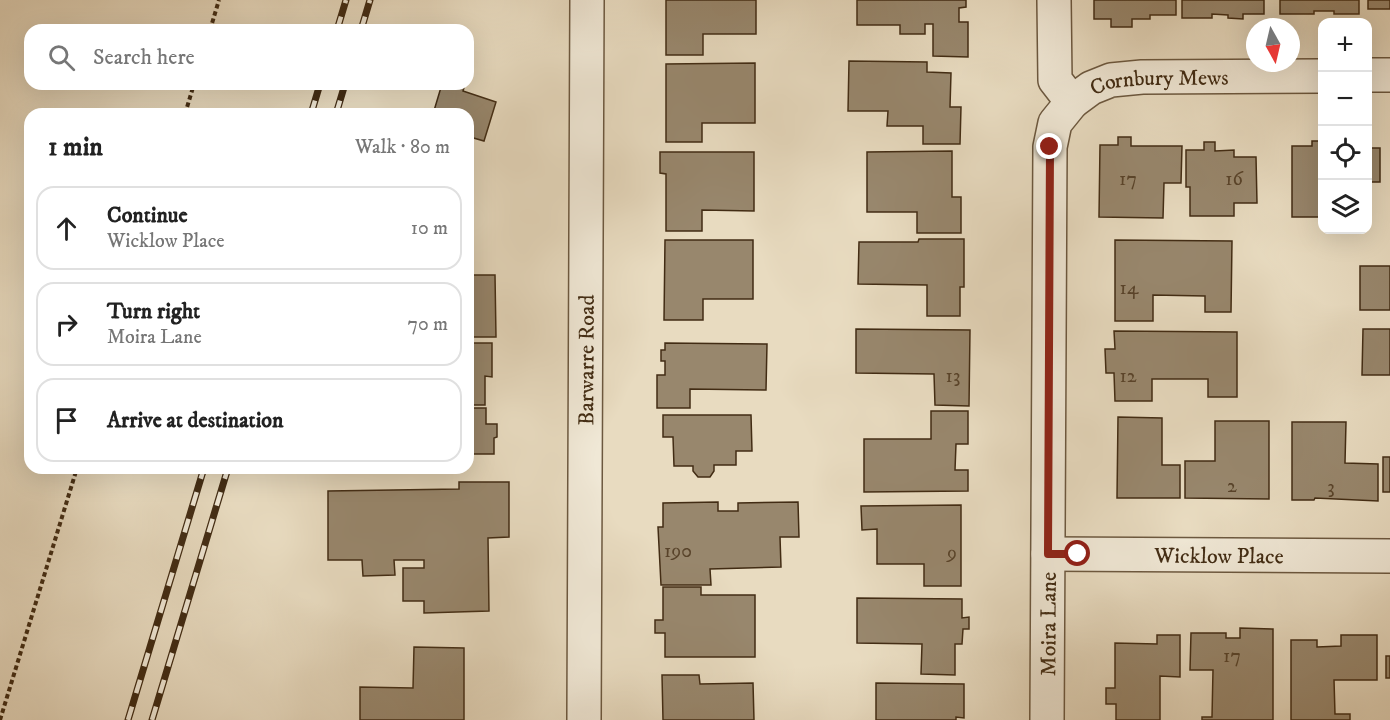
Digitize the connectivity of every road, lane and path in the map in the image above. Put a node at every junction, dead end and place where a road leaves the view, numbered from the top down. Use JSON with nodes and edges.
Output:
{"nodes":[{"id":1,"x":219,"y":0,"type":"edge"},
{"id":2,"x":587,"y":0,"type":"edge"},
{"id":3,"x":1054,"y":0,"type":"edge"},
{"id":4,"x":212,"y":24,"type":"edge"},
{"id":5,"x":1372,"y":75,"type":"edge"},
{"id":6,"x":1390,"y":75,"type":"edge"},
{"id":7,"x":1318,"y":76,"type":"edge"},
{"id":8,"x":192,"y":90,"type":"edge"},
{"id":9,"x":1072,"y":102,"type":"junction"},
{"id":10,"x":187,"y":108,"type":"edge"},
{"id":11,"x":75,"y":474,"type":"edge"},
{"id":12,"x":1048,"y":554,"type":"junction"},
{"id":13,"x":1390,"y":556,"type":"edge"},
{"id":14,"x":0,"y":720,"type":"edge"},
{"id":15,"x":584,"y":720,"type":"edge"},
{"id":16,"x":1047,"y":720,"type":"edge"}],
"edges":[{"from":1,"to":4,"type":"path"},
{"from":2,"to":15,"type":"street","name":"Barwarre Road"},
{"from":3,"to":9,"type":"street"},
{"from":5,"to":6,"type":"street"},
{"from":7,"to":9,"type":"street","name":"Cornbury Mews"},
{"from":8,"to":10,"type":"path"},
{"from":9,"to":12,"type":"street","name":"Moira Lane"},
{"from":11,"to":14,"type":"path"},
{"from":12,"to":13,"type":"street","name":"Wicklow Place"},
{"from":12,"to":16,"type":"street","name":"Moira Lane"}]}
